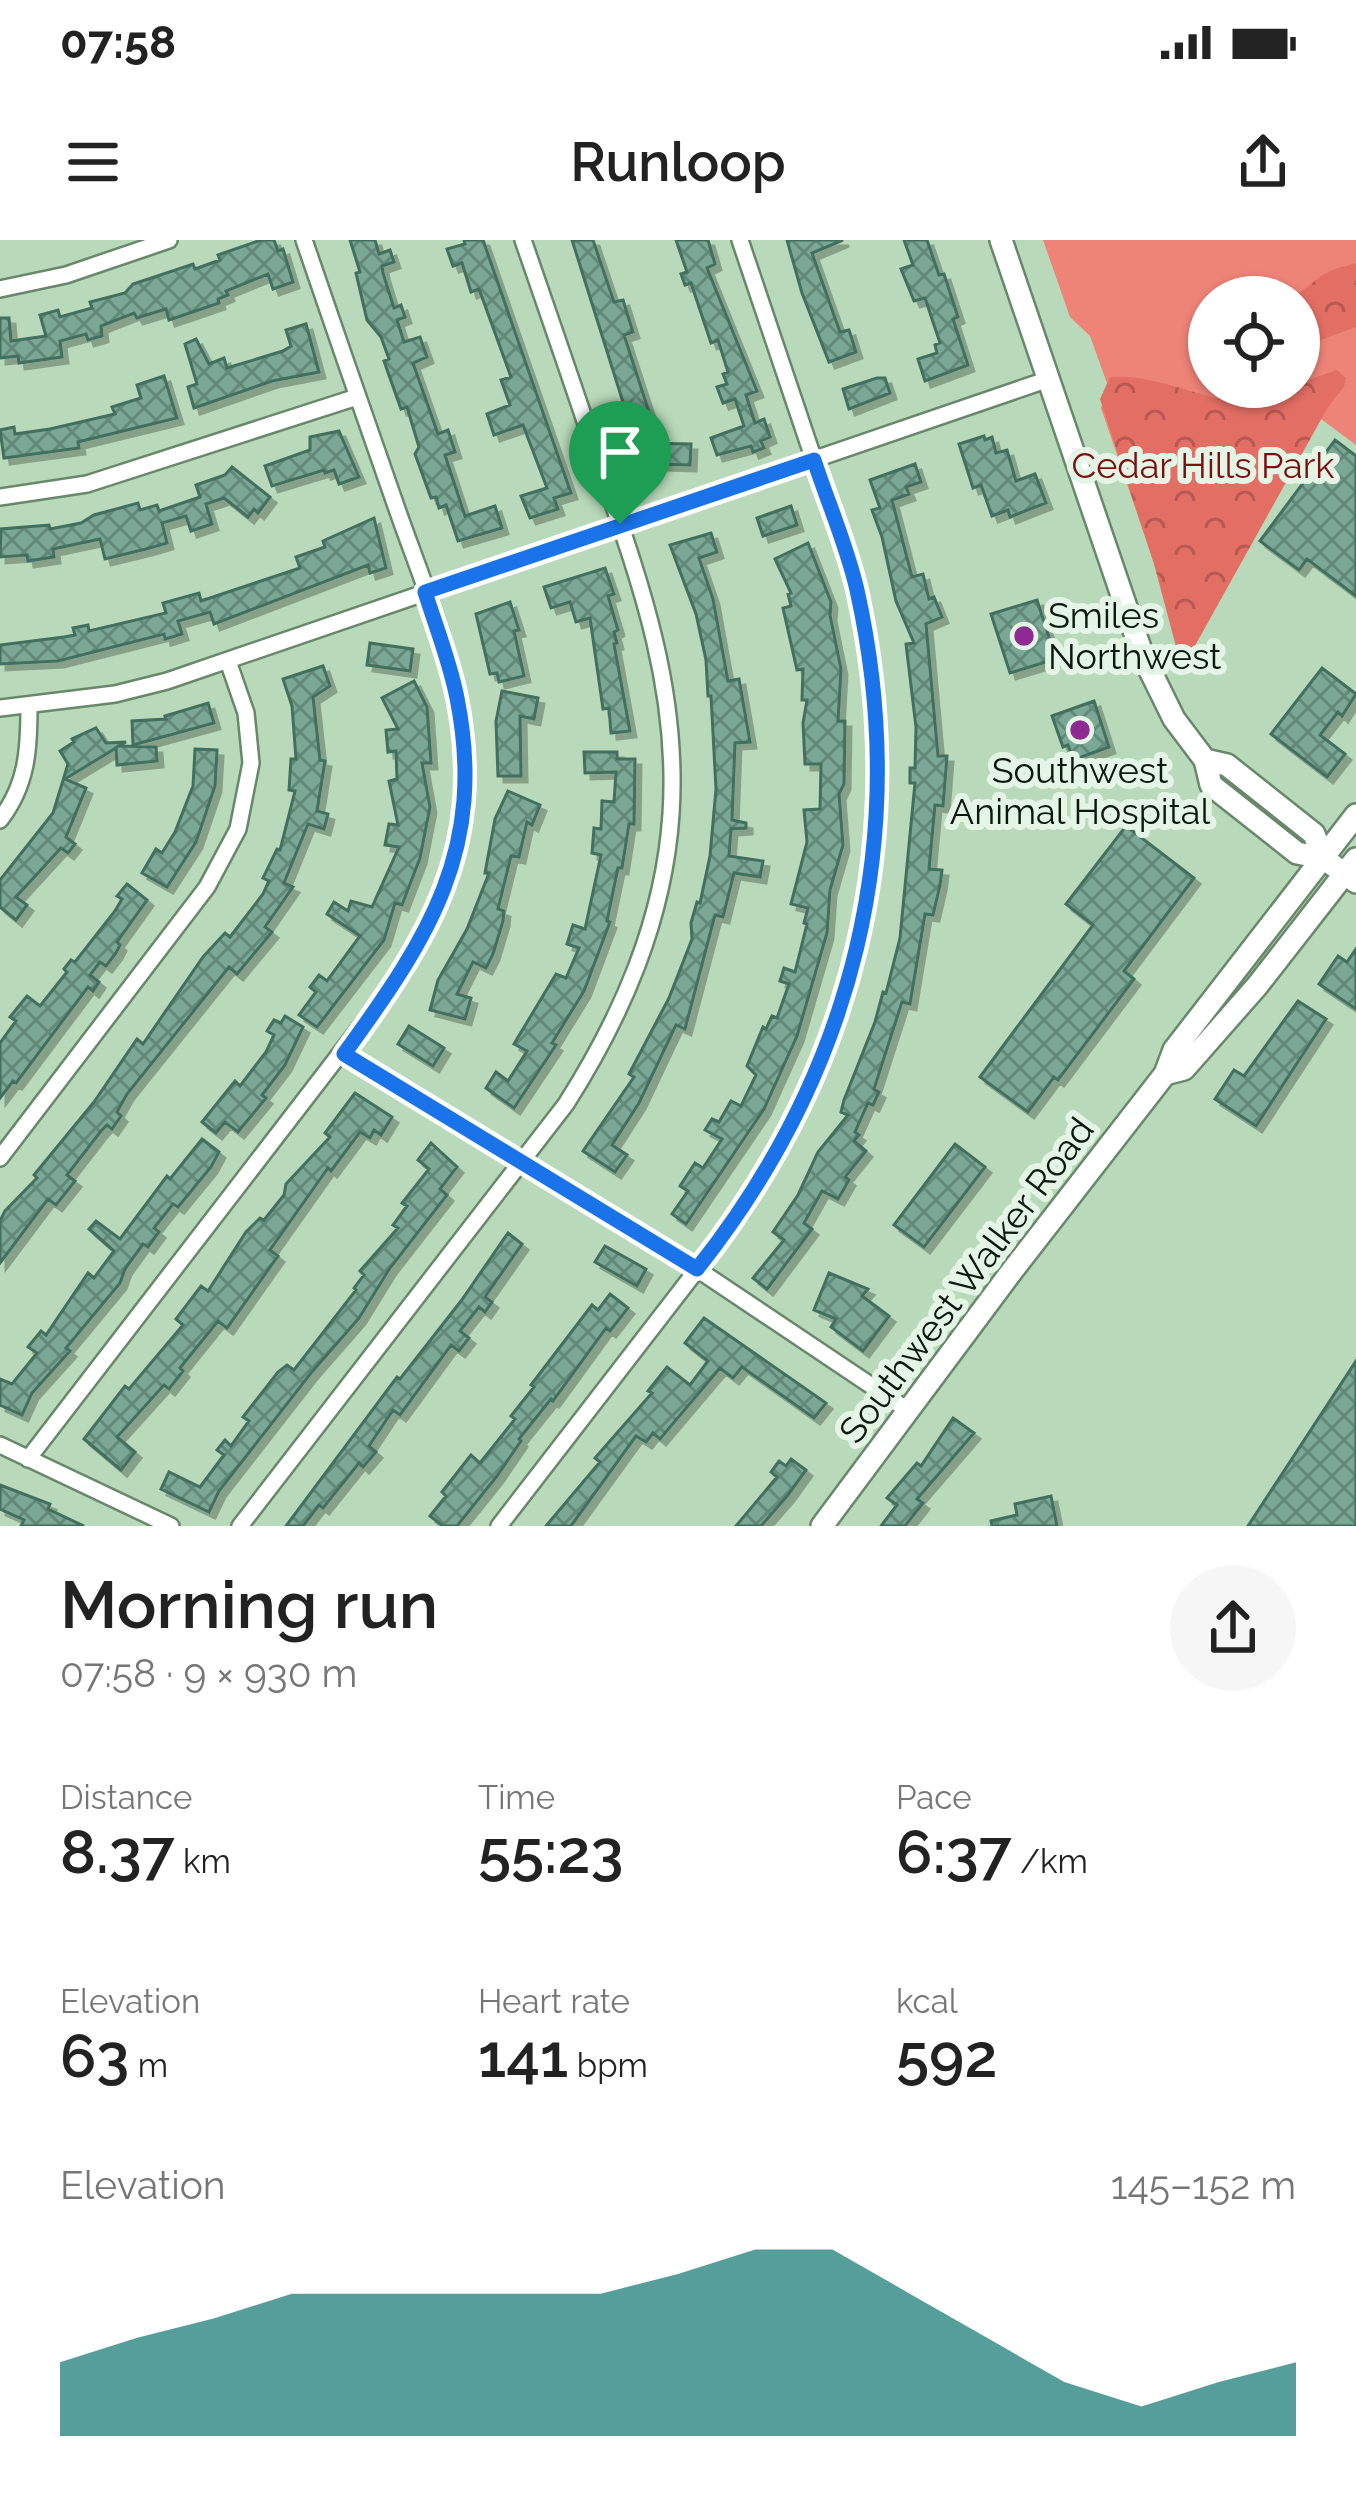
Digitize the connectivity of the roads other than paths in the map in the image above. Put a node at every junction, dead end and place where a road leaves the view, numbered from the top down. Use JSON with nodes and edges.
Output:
{"nodes":[{"id":1,"x":169,"y":240,"type":"edge"},
{"id":2,"x":304,"y":240,"type":"edge"},
{"id":3,"x":523,"y":240,"type":"edge"},
{"id":4,"x":740,"y":240,"type":"edge"},
{"id":5,"x":1001,"y":240,"type":"edge"},
{"id":6,"x":0,"y":289,"type":"edge"},
{"id":7,"x":1049,"y":379,"type":"junction"},
{"id":8,"x":357,"y":397,"type":"junction"},
{"id":9,"x":814,"y":460,"type":"junction"},
{"id":10,"x":0,"y":497,"type":"edge"},
{"id":11,"x":620,"y":524,"type":"junction"},
{"id":12,"x":425,"y":592,"type":"junction"},
{"id":13,"x":228,"y":661,"type":"junction"},
{"id":14,"x":29,"y":707,"type":"junction"},
{"id":15,"x":0,"y":708,"type":"edge"},
{"id":16,"x":1356,"y":815,"type":"edge"},
{"id":17,"x":0,"y":820,"type":"edge"},
{"id":18,"x":1323,"y":858,"type":"junction"},
{"id":19,"x":1352,"y":871,"type":"edge"},
{"id":20,"x":344,"y":1054,"type":"junction"},
{"id":21,"x":1165,"y":1074,"type":"junction"},
{"id":22,"x":0,"y":1158,"type":"edge"},
{"id":23,"x":521,"y":1162,"type":"junction"},
{"id":24,"x":697,"y":1269,"type":"junction"},
{"id":25,"x":909,"y":1411,"type":"junction"},
{"id":26,"x":0,"y":1445,"type":"edge"},
{"id":27,"x":28,"y":1459,"type":"junction"},
{"id":28,"x":170,"y":1526,"type":"edge"},
{"id":29,"x":240,"y":1526,"type":"edge"},
{"id":30,"x":500,"y":1526,"type":"edge"},
{"id":31,"x":822,"y":1526,"type":"edge"}],
"edges":[{"from":1,"to":6,"type":"street"},
{"from":2,"to":8,"type":"street"},
{"from":3,"to":11,"type":"street"},
{"from":4,"to":9,"type":"street"},
{"from":5,"to":7,"type":"main road"},
{"from":7,"to":9,"type":"street"},
{"from":7,"to":18,"type":"main road"},
{"from":8,"to":10,"type":"street"},
{"from":8,"to":12,"type":"street"},
{"from":9,"to":11,"type":"street"},
{"from":9,"to":24,"type":"street"},
{"from":11,"to":12,"type":"street"},
{"from":11,"to":23,"type":"street"},
{"from":12,"to":13,"type":"street"},
{"from":12,"to":20,"type":"street"},
{"from":13,"to":14,"type":"street"},
{"from":13,"to":22,"type":"street"},
{"from":14,"to":15,"type":"street"},
{"from":14,"to":17,"type":"street"},
{"from":16,"to":18,"type":"main road","name":"Southwest Walker Road"},
{"from":18,"to":19,"type":"main road"},
{"from":18,"to":21,"type":"main road","name":"Southwest Walker Road"},
{"from":19,"to":21,"type":"main road","name":"Southwest Walker Road"},
{"from":20,"to":23,"type":"street"},
{"from":20,"to":27,"type":"street"},
{"from":21,"to":25,"type":"main road","name":"Southwest Walker Road"},
{"from":23,"to":24,"type":"street"},
{"from":23,"to":29,"type":"street"},
{"from":24,"to":25,"type":"street"},
{"from":24,"to":30,"type":"street"},
{"from":25,"to":31,"type":"main road","name":"Southwest Walker Road"},
{"from":26,"to":27,"type":"street"},
{"from":27,"to":28,"type":"street"}]}
